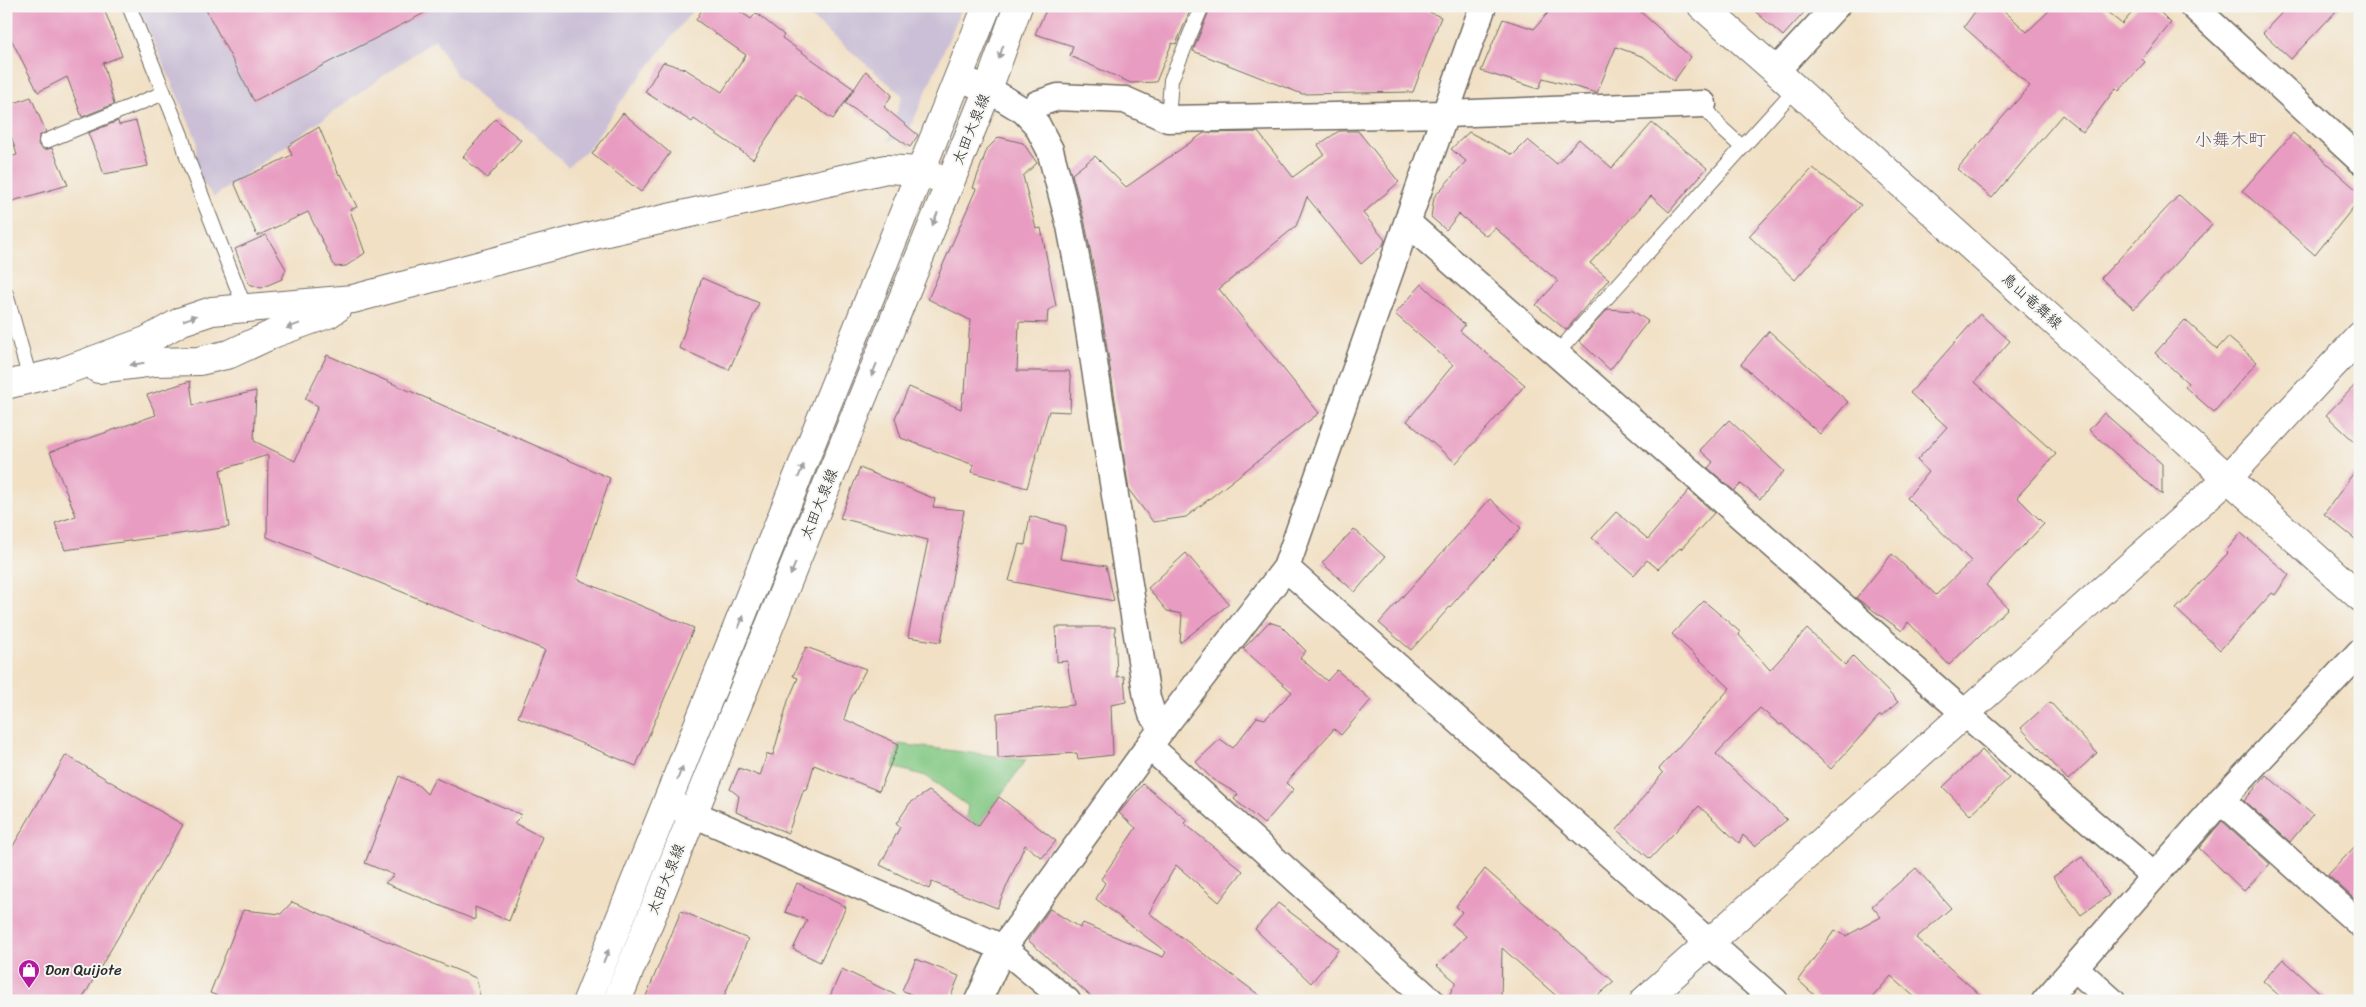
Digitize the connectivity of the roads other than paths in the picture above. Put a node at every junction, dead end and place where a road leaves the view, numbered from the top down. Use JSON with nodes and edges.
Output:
{"nodes":[{"id":1,"x":129,"y":6,"type":"edge"},
{"id":2,"x":987,"y":6,"type":"edge"},
{"id":3,"x":1018,"y":6,"type":"edge"},
{"id":4,"x":1202,"y":6,"type":"edge"},
{"id":5,"x":1484,"y":6,"type":"edge"},
{"id":6,"x":1702,"y":6,"type":"edge"},
{"id":7,"x":1836,"y":6,"type":"edge"},
{"id":8,"x":2193,"y":6,"type":"edge"},
{"id":9,"x":959,"y":78,"type":"junction"},
{"id":10,"x":1786,"y":79,"type":"junction"},
{"id":11,"x":988,"y":89,"type":"junction"},
{"id":12,"x":164,"y":93,"type":"junction"},
{"id":13,"x":1703,"y":104,"type":"joint"},
{"id":14,"x":1028,"y":114,"type":"junction"},
{"id":15,"x":1446,"y":114,"type":"junction"},
{"id":16,"x":1168,"y":119,"type":"junction"},
{"id":17,"x":46,"y":141,"type":"dead end"},
{"id":18,"x":1742,"y":147,"type":"junction"},
{"id":19,"x":2360,"y":160,"type":"edge"},
{"id":20,"x":920,"y":171,"type":"junction"},
{"id":21,"x":949,"y":183,"type":"junction"},
{"id":22,"x":1409,"y":224,"type":"junction"},
{"id":23,"x":6,"y":294,"type":"edge"},
{"id":24,"x":353,"y":299,"type":"junction"},
{"id":25,"x":244,"y":308,"type":"junction"},
{"id":26,"x":2360,"y":336,"type":"edge"},
{"id":27,"x":1556,"y":354,"type":"junction"},
{"id":28,"x":64,"y":371,"type":"junction"},
{"id":29,"x":18,"y":382,"type":"edge"},
{"id":30,"x":2228,"y":478,"type":"junction"},
{"id":31,"x":1286,"y":568,"type":"junction"},
{"id":32,"x":2360,"y":597,"type":"edge"},
{"id":33,"x":2360,"y":652,"type":"edge"},
{"id":34,"x":1966,"y":714,"type":"junction"},
{"id":35,"x":1156,"y":737,"type":"junction"},
{"id":36,"x":2221,"y":800,"type":"junction"},
{"id":37,"x":668,"y":803,"type":"junction"},
{"id":38,"x":693,"y":815,"type":"junction"},
{"id":39,"x":2154,"y":876,"type":"junction"},
{"id":40,"x":2360,"y":924,"type":"edge"},
{"id":41,"x":1709,"y":943,"type":"junction"},
{"id":42,"x":1003,"y":948,"type":"junction"},
{"id":43,"x":2075,"y":968,"type":"junction"},
{"id":44,"x":587,"y":1001,"type":"edge"},
{"id":45,"x":617,"y":1001,"type":"edge"},
{"id":46,"x":978,"y":1001,"type":"edge"},
{"id":47,"x":1067,"y":1001,"type":"edge"},
{"id":48,"x":1431,"y":1001,"type":"edge"},
{"id":49,"x":1644,"y":1001,"type":"edge"},
{"id":50,"x":1775,"y":1001,"type":"edge"},
{"id":51,"x":2045,"y":1001,"type":"edge"},
{"id":52,"x":2112,"y":1001,"type":"edge"}],
"edges":[{"from":1,"to":12,"type":"lane"},
{"from":2,"to":9,"type":"main road","name":"太田大泉線"},
{"from":3,"to":11,"type":"main road","name":"太田大泉線","one_way":true},
{"from":4,"to":16,"type":"lane"},
{"from":5,"to":15,"type":"street"},
{"from":6,"to":10,"type":"main road","name":"鳥山竜舞線"},
{"from":7,"to":10,"type":"street"},
{"from":8,"to":19,"type":"street"},
{"from":9,"to":11,"type":"street"},
{"from":9,"to":20,"type":"main road","name":"太田大泉線"},
{"from":10,"to":18,"type":"lane"},
{"from":10,"to":30,"type":"main road","name":"鳥山竜舞線"},
{"from":11,"to":14,"type":"street"},
{"from":11,"to":21,"type":"main road","name":"太田大泉線"},
{"from":12,"to":17,"type":"lane"},
{"from":12,"to":25,"type":"lane"},
{"from":13,"to":15,"type":"street"},
{"from":13,"to":18,"type":"lane"},
{"from":14,"to":16,"type":"street"},
{"from":14,"to":35,"type":"street"},
{"from":15,"to":16,"type":"street"},
{"from":15,"to":22,"type":"street"},
{"from":18,"to":27,"type":"lane"},
{"from":20,"to":21,"type":"main road"},
{"from":20,"to":24,"type":"main road"},
{"from":37,"to":20,"type":"main road","name":"太田大泉線","one_way":true},
{"from":21,"to":38,"type":"main road","name":"太田大泉線","one_way":true},
{"from":22,"to":27,"type":"street"},
{"from":22,"to":31,"type":"street"},
{"from":23,"to":29,"type":"lane"},
{"from":24,"to":25,"type":"main road"},
{"from":24,"to":28,"type":"main road","one_way":true},
{"from":28,"to":25,"type":"main road","one_way":true},
{"from":26,"to":30,"type":"main road"},
{"from":27,"to":34,"type":"street"},
{"from":28,"to":29,"type":"main road"},
{"from":30,"to":32,"type":"main road","name":"鳥山竜舞線"},
{"from":30,"to":34,"type":"main road"},
{"from":31,"to":35,"type":"street"},
{"from":31,"to":41,"type":"street"},
{"from":33,"to":36,"type":"street"},
{"from":34,"to":39,"type":"street"},
{"from":34,"to":41,"type":"main road"},
{"from":35,"to":42,"type":"street"},
{"from":35,"to":48,"type":"street"},
{"from":36,"to":39,"type":"street"},
{"from":36,"to":40,"type":"street"},
{"from":37,"to":38,"type":"street"},
{"from":44,"to":37,"type":"main road","name":"太田大泉線","one_way":true},
{"from":38,"to":42,"type":"street"},
{"from":38,"to":45,"type":"main road","name":"太田大泉線"},
{"from":39,"to":43,"type":"street"},
{"from":41,"to":49,"type":"main road"},
{"from":41,"to":50,"type":"street"},
{"from":42,"to":46,"type":"street"},
{"from":42,"to":47,"type":"street"},
{"from":43,"to":51,"type":"street"},
{"from":43,"to":52,"type":"street"}]}
